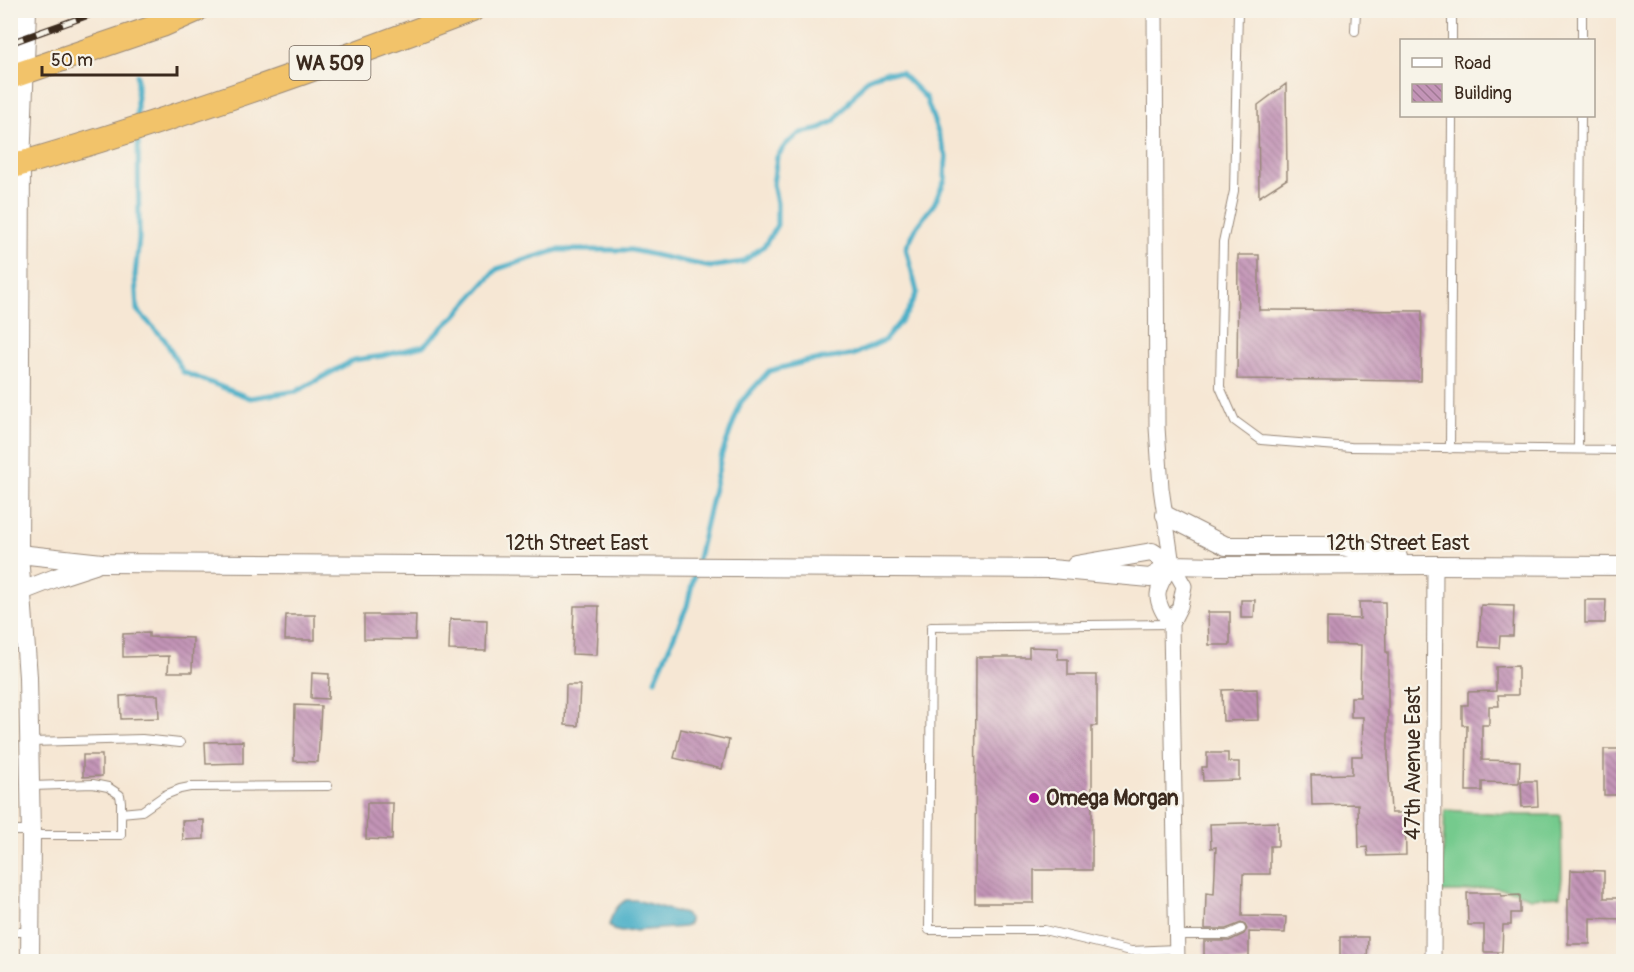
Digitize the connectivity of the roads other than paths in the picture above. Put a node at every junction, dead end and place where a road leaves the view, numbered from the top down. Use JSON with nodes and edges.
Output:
{"nodes":[{"id":1,"x":27,"y":10,"type":"edge"},
{"id":2,"x":196,"y":10,"type":"edge"},
{"id":3,"x":472,"y":10,"type":"edge"},
{"id":4,"x":1155,"y":10,"type":"edge"},
{"id":5,"x":1238,"y":10,"type":"edge"},
{"id":6,"x":1356,"y":10,"type":"edge"},
{"id":7,"x":1452,"y":10,"type":"edge"},
{"id":8,"x":1582,"y":10,"type":"edge"},
{"id":9,"x":1355,"y":31,"type":"dead end"},
{"id":10,"x":1452,"y":39,"type":"edge"},
{"id":11,"x":1582,"y":39,"type":"edge"},
{"id":12,"x":18,"y":75,"type":"edge"},
{"id":13,"x":1452,"y":117,"type":"edge"},
{"id":14,"x":1581,"y":117,"type":"edge"},
{"id":15,"x":16,"y":166,"type":"edge"},
{"id":16,"x":15,"y":425,"type":"edge"},
{"id":17,"x":1450,"y":449,"type":"junction"},
{"id":18,"x":1578,"y":449,"type":"junction"},
{"id":19,"x":1623,"y":450,"type":"edge"},
{"id":20,"x":1165,"y":515,"type":"junction"},
{"id":21,"x":19,"y":554,"type":"junction"},
{"id":22,"x":102,"y":563,"type":"junction"},
{"id":23,"x":1172,"y":565,"type":"junction"},
{"id":24,"x":1435,"y":565,"type":"junction"},
{"id":25,"x":1623,"y":567,"type":"edge"},
{"id":26,"x":22,"y":591,"type":"junction"},
{"id":27,"x":1171,"y":624,"type":"junction"},
{"id":28,"x":29,"y":742,"type":"junction"},
{"id":29,"x":180,"y":743,"type":"dead end"},
{"id":30,"x":30,"y":786,"type":"junction"},
{"id":31,"x":328,"y":786,"type":"dead end"},
{"id":32,"x":121,"y":813,"type":"junction"},
{"id":33,"x":10,"y":831,"type":"edge"},
{"id":34,"x":31,"y":833,"type":"junction"},
{"id":35,"x":1240,"y":929,"type":"dead end"},
{"id":36,"x":10,"y":932,"type":"edge"},
{"id":37,"x":30,"y":932,"type":"junction"},
{"id":38,"x":1176,"y":949,"type":"edge"},
{"id":39,"x":30,"y":962,"type":"edge"},
{"id":40,"x":1433,"y":962,"type":"edge"}],
"edges":[{"from":1,"to":12,"type":"street"},
{"from":2,"to":12,"type":"highway"},
{"from":3,"to":15,"type":"highway","number":"WA 509"},
{"from":4,"to":20,"type":"street"},
{"from":5,"to":17,"type":"lane"},
{"from":6,"to":9,"type":"lane"},
{"from":7,"to":10,"type":"lane"},
{"from":8,"to":11,"type":"lane"},
{"from":12,"to":15,"type":"street"},
{"from":13,"to":17,"type":"lane"},
{"from":14,"to":18,"type":"lane"},
{"from":15,"to":16,"type":"street"},
{"from":16,"to":21,"type":"street"},
{"from":17,"to":18,"type":"lane"},
{"from":18,"to":19,"type":"lane"},
{"from":20,"to":23,"type":"street"},
{"from":20,"to":24,"type":"street"},
{"from":21,"to":22,"type":"street","name":"12th Street East"},
{"from":21,"to":26,"type":"street"},
{"from":22,"to":23,"type":"street","name":"12th Street East"},
{"from":22,"to":26,"type":"street","name":"12th Street East"},
{"from":23,"to":24,"type":"street","name":"12th Street East"},
{"from":23,"to":27,"type":"street"},
{"from":23,"to":27,"type":"street"},
{"from":24,"to":25,"type":"street","name":"12th Street East"},
{"from":24,"to":40,"type":"street","name":"47th Avenue East"},
{"from":26,"to":28,"type":"street"},
{"from":27,"to":38,"type":"street"},
{"from":27,"to":38,"type":"lane"},
{"from":28,"to":29,"type":"lane"},
{"from":28,"to":30,"type":"street"},
{"from":30,"to":32,"type":"lane"},
{"from":30,"to":34,"type":"street"},
{"from":31,"to":32,"type":"lane"},
{"from":32,"to":34,"type":"lane"},
{"from":33,"to":34,"type":"lane"},
{"from":34,"to":37,"type":"street"},
{"from":35,"to":38,"type":"lane"},
{"from":36,"to":37,"type":"lane"},
{"from":37,"to":39,"type":"street"}]}
